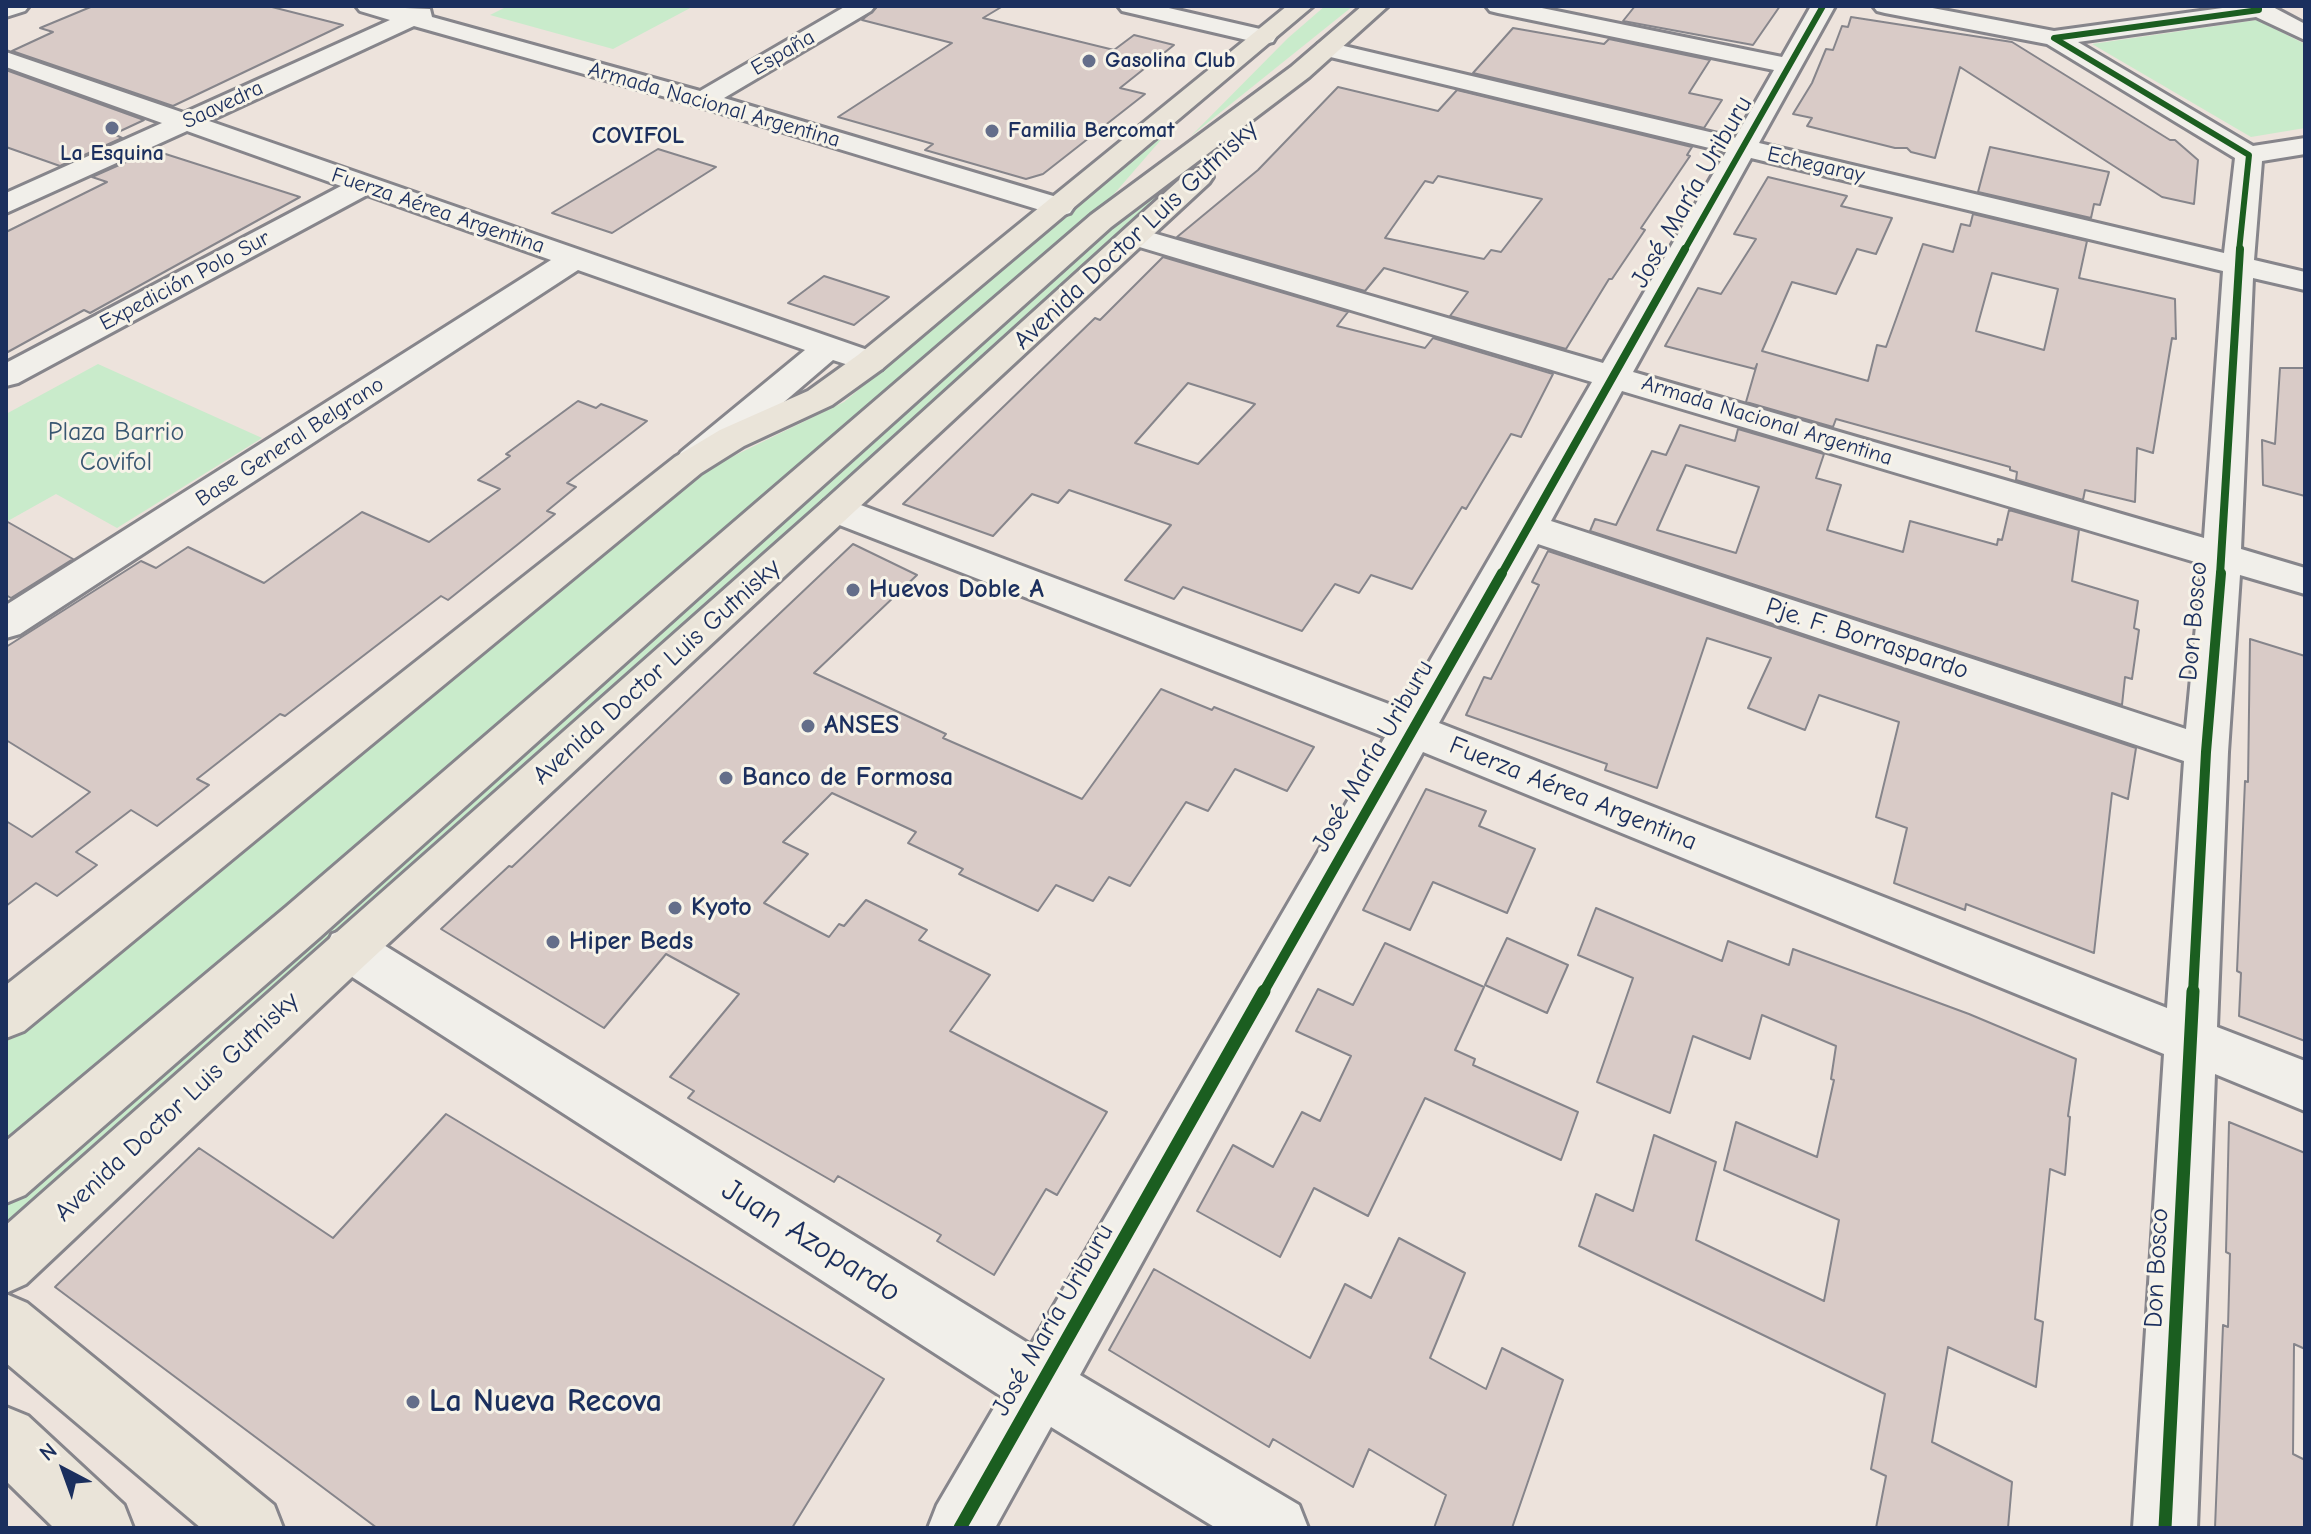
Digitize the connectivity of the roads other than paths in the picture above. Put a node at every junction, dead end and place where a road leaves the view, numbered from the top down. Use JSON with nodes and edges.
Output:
{"nodes":[{"id":1,"x":17,"y":6,"type":"edge"},
{"id":2,"x":368,"y":6,"type":"edge"},
{"id":3,"x":439,"y":6,"type":"edge"},
{"id":4,"x":863,"y":6,"type":"edge"},
{"id":5,"x":1130,"y":6,"type":"edge"},
{"id":6,"x":1301,"y":6,"type":"edge"},
{"id":7,"x":1376,"y":6,"type":"edge"},
{"id":8,"x":1498,"y":6,"type":"edge"},
{"id":9,"x":1823,"y":6,"type":"edge"},
{"id":10,"x":1885,"y":6,"type":"edge"},
{"id":11,"x":2259,"y":8,"type":"edge"},
{"id":12,"x":6,"y":10,"type":"edge"},
{"id":13,"x":412,"y":19,"type":"junction"},
{"id":14,"x":2305,"y":33,"type":"edge"},
{"id":15,"x":1264,"y":37,"type":"junction"},
{"id":16,"x":2054,"y":38,"type":"junction"},
{"id":17,"x":1327,"y":49,"type":"junction"},
{"id":18,"x":1241,"y":57,"type":"junction"},
{"id":19,"x":6,"y":59,"type":"edge"},
{"id":20,"x":1789,"y":66,"type":"junction"},
{"id":21,"x":1300,"y":72,"type":"junction"},
{"id":22,"x":703,"y":100,"type":"junction"},
{"id":23,"x":185,"y":122,"type":"junction"},
{"id":24,"x":2305,"y":146,"type":"edge"},
{"id":25,"x":1743,"y":148,"type":"junction"},
{"id":26,"x":2249,"y":155,"type":"junction"},
{"id":27,"x":364,"y":185,"type":"junction"},
{"id":28,"x":6,"y":204,"type":"edge"},
{"id":29,"x":1060,"y":207,"type":"junction"},
{"id":30,"x":1119,"y":229,"type":"junction"},
{"id":31,"x":574,"y":259,"type":"junction"},
{"id":32,"x":2238,"y":266,"type":"junction"},
{"id":33,"x":2305,"y":281,"type":"edge"},
{"id":34,"x":827,"y":348,"type":"junction"},
{"id":35,"x":870,"y":362,"type":"junction"},
{"id":36,"x":1614,"y":375,"type":"junction"},
{"id":37,"x":6,"y":376,"type":"edge"},
{"id":38,"x":688,"y":465,"type":"junction"},
{"id":39,"x":837,"y":510,"type":"junction"},
{"id":40,"x":1528,"y":527,"type":"junction"},
{"id":41,"x":2222,"y":556,"type":"junction"},
{"id":42,"x":2305,"y":581,"type":"edge"},
{"id":43,"x":6,"y":624,"type":"edge"},
{"id":44,"x":1413,"y":730,"type":"junction"},
{"id":45,"x":2206,"y":752,"type":"junction"},
{"id":46,"x":349,"y":949,"type":"junction"},
{"id":47,"x":6,"y":1015,"type":"edge"},
{"id":48,"x":2192,"y":1042,"type":"junction"},
{"id":49,"x":2305,"y":1086,"type":"edge"},
{"id":50,"x":6,"y":1176,"type":"edge"},
{"id":51,"x":6,"y":1264,"type":"edge"},
{"id":52,"x":6,"y":1324,"type":"edge"},
{"id":53,"x":1041,"y":1386,"type":"junction"},
{"id":54,"x":6,"y":1438,"type":"edge"},
{"id":55,"x":101,"y":1528,"type":"edge"},
{"id":56,"x":251,"y":1528,"type":"edge"},
{"id":57,"x":960,"y":1528,"type":"edge"},
{"id":58,"x":1276,"y":1528,"type":"edge"},
{"id":59,"x":2165,"y":1528,"type":"edge"}],
"edges":[{"from":1,"to":12,"type":"street"},
{"from":2,"to":13,"type":"street","name":"Armada Nacional Argentina"},
{"from":3,"to":13,"type":"street","name":"Saavedra"},
{"from":4,"to":22,"type":"street","name":"España"},
{"from":5,"to":15,"type":"street"},
{"from":6,"to":15,"type":"main road","name":"Avenida Doctor Luis Gutnisky"},
{"from":7,"to":17,"type":"main road","name":"Avenida Doctor Luis Gutnisky"},
{"from":8,"to":20,"type":"street"},
{"from":9,"to":20,"type":"street","name":"José María Uriburu"},
{"from":10,"to":16,"type":"street"},
{"from":11,"to":14,"type":"street"},
{"from":11,"to":16,"type":"street"},
{"from":13,"to":22,"type":"street","name":"Armada Nacional Argentina"},
{"from":13,"to":23,"type":"street","name":"Saavedra"},
{"from":15,"to":18,"type":"main road","name":"Avenida Doctor Luis Gutnisky"},
{"from":16,"to":26,"type":"street"},
{"from":17,"to":21,"type":"main road","name":"Avenida Doctor Luis Gutnisky"},
{"from":17,"to":25,"type":"street","name":"Echegaray"},
{"from":18,"to":29,"type":"main road","name":"Avenida Doctor Luis Gutnisky"},
{"from":18,"to":30,"type":"main road","name":"Avenida Doctor Luis Gutnisky"},
{"from":19,"to":23,"type":"street","name":"Fuerza Aérea Argentina"},
{"from":20,"to":25,"type":"street","name":"José María Uriburu"},
{"from":21,"to":30,"type":"main road","name":"Avenida Doctor Luis Gutnisky"},
{"from":21,"to":30,"type":"main road","name":"Avenida Doctor Luis Gutnisky"},
{"from":22,"to":29,"type":"street","name":"Armada Nacional Argentina"},
{"from":23,"to":27,"type":"street","name":"Fuerza Aérea Argentina"},
{"from":23,"to":28,"type":"street","name":"Saavedra"},
{"from":24,"to":26,"type":"street"},
{"from":25,"to":32,"type":"street","name":"Echegaray"},
{"from":25,"to":36,"type":"street","name":"José María Uriburu"},
{"from":26,"to":32,"type":"street","name":"Don Bosco"},
{"from":27,"to":31,"type":"street","name":"Fuerza Aérea Argentina"},
{"from":27,"to":37,"type":"street","name":"Expedición Polo Sur"},
{"from":29,"to":35,"type":"main road","name":"Avenida Doctor Luis Gutnisky"},
{"from":30,"to":36,"type":"street","name":"Armada Nacional Argentina"},
{"from":30,"to":39,"type":"main road","name":"Avenida Doctor Luis Gutnisky"},
{"from":30,"to":50,"type":"main road","name":"Avenida Doctor Luis Gutnisky"},
{"from":31,"to":34,"type":"street","name":"Fuerza Aérea Argentina"},
{"from":31,"to":43,"type":"street","name":"Base General Belgrano"},
{"from":32,"to":33,"type":"street","name":"Echegaray"},
{"from":32,"to":41,"type":"street","name":"Don Bosco"},
{"from":34,"to":35,"type":"street","name":"Fuerza Aérea Argentina"},
{"from":34,"to":38,"type":"street"},
{"from":35,"to":38,"type":"main road","name":"Avenida Doctor Luis Gutnisky"},
{"from":36,"to":40,"type":"street","name":"José María Uriburu"},
{"from":36,"to":41,"type":"street","name":"Armada Nacional Argentina"},
{"from":38,"to":47,"type":"main road","name":"Avenida Doctor Luis Gutnisky"},
{"from":39,"to":44,"type":"street","name":"Fuerza Aérea Argentina"},
{"from":39,"to":46,"type":"main road","name":"Avenida Doctor Luis Gutnisky"},
{"from":40,"to":44,"type":"street","name":"José María Uriburu"},
{"from":40,"to":45,"type":"street","name":"Pje. F. Borraspardo"},
{"from":41,"to":42,"type":"street","name":"Armada Nacional Argentina"},
{"from":41,"to":45,"type":"street","name":"Don Bosco"},
{"from":44,"to":48,"type":"street","name":"Fuerza Aérea Argentina"},
{"from":44,"to":53,"type":"street","name":"José María Uriburu"},
{"from":45,"to":48,"type":"street","name":"Don Bosco"},
{"from":46,"to":51,"type":"main road","name":"Avenida Doctor Luis Gutnisky"},
{"from":46,"to":53,"type":"street","name":"Juan Azopardo"},
{"from":48,"to":49,"type":"street","name":"Fuerza Aérea Argentina"},
{"from":48,"to":59,"type":"street","name":"Don Bosco"},
{"from":52,"to":56,"type":"main road"},
{"from":53,"to":57,"type":"street","name":"José María Uriburu"},
{"from":53,"to":58,"type":"street","name":"Juan Azopardo"},
{"from":54,"to":55,"type":"main road"}]}
